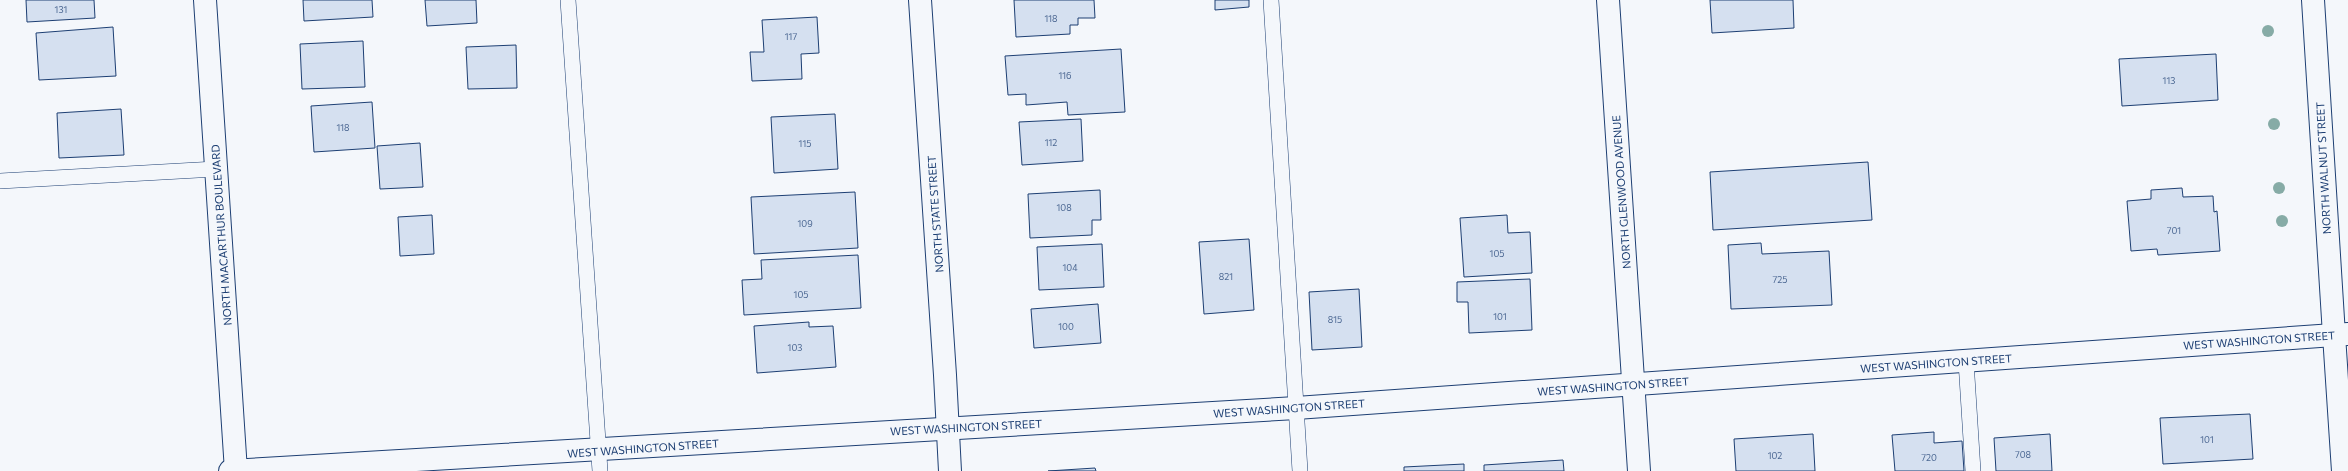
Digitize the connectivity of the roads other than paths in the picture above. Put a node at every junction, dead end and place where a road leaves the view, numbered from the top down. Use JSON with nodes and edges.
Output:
{"nodes":[{"id":1,"x":205,"y":0,"type":"edge"},
{"id":2,"x":568,"y":0,"type":"edge"},
{"id":3,"x":920,"y":0,"type":"edge"},
{"id":4,"x":1271,"y":0,"type":"edge"},
{"id":5,"x":1608,"y":0,"type":"edge"},
{"id":6,"x":2313,"y":0,"type":"edge"},
{"id":7,"x":216,"y":169,"type":"junction"},
{"id":8,"x":0,"y":181,"type":"edge"},
{"id":9,"x":2341,"y":334,"type":"edge"},
{"id":10,"x":1966,"y":361,"type":"junction"},
{"id":11,"x":1633,"y":385,"type":"junction"},
{"id":12,"x":1296,"y":408,"type":"junction"},
{"id":13,"x":947,"y":429,"type":"junction"},
{"id":14,"x":599,"y":461,"type":"edge"},
{"id":15,"x":230,"y":471,"type":"edge"},
{"id":16,"x":236,"y":471,"type":"edge"},
{"id":17,"x":950,"y":471,"type":"edge"},
{"id":18,"x":1300,"y":471,"type":"edge"},
{"id":19,"x":1639,"y":471,"type":"edge"},
{"id":20,"x":1973,"y":471,"type":"edge"},
{"id":21,"x":2343,"y":471,"type":"edge"}],
"edges":[{"from":1,"to":7,"type":"street","name":"NORTH MACARTHUR BOULEVARD"},
{"from":2,"to":14,"type":"lane"},
{"from":3,"to":13,"type":"street","name":"NORTH STATE STREET"},
{"from":4,"to":12,"type":"lane"},
{"from":5,"to":11,"type":"street","name":"NORTH GLENWOOD AVENUE"},
{"from":6,"to":9,"type":"street","name":"NORTH WALNUT STREET"},
{"from":7,"to":8,"type":"lane"},
{"from":7,"to":16,"type":"street","name":"NORTH MACARTHUR BOULEVARD"},
{"from":9,"to":10,"type":"street","name":"WEST WASHINGTON STREET"},
{"from":9,"to":21,"type":"street","name":"NORTH WALNUT STREET"},
{"from":10,"to":11,"type":"street","name":"WEST WASHINGTON STREET"},
{"from":10,"to":20,"type":"lane"},
{"from":11,"to":12,"type":"street","name":"WEST WASHINGTON STREET"},
{"from":11,"to":19,"type":"street","name":"NORTH GLENWOOD AVENUE"},
{"from":12,"to":13,"type":"street","name":"WEST WASHINGTON STREET"},
{"from":12,"to":18,"type":"lane"},
{"from":13,"to":14,"type":"street","name":"WEST WASHINGTON STREET"},
{"from":13,"to":17,"type":"street","name":"NORTH STATE STREET"},
{"from":14,"to":16,"type":"street","name":"WEST WASHINGTON STREET"},
{"from":15,"to":16,"type":"street","name":"WEST WASHINGTON STREET"}]}
